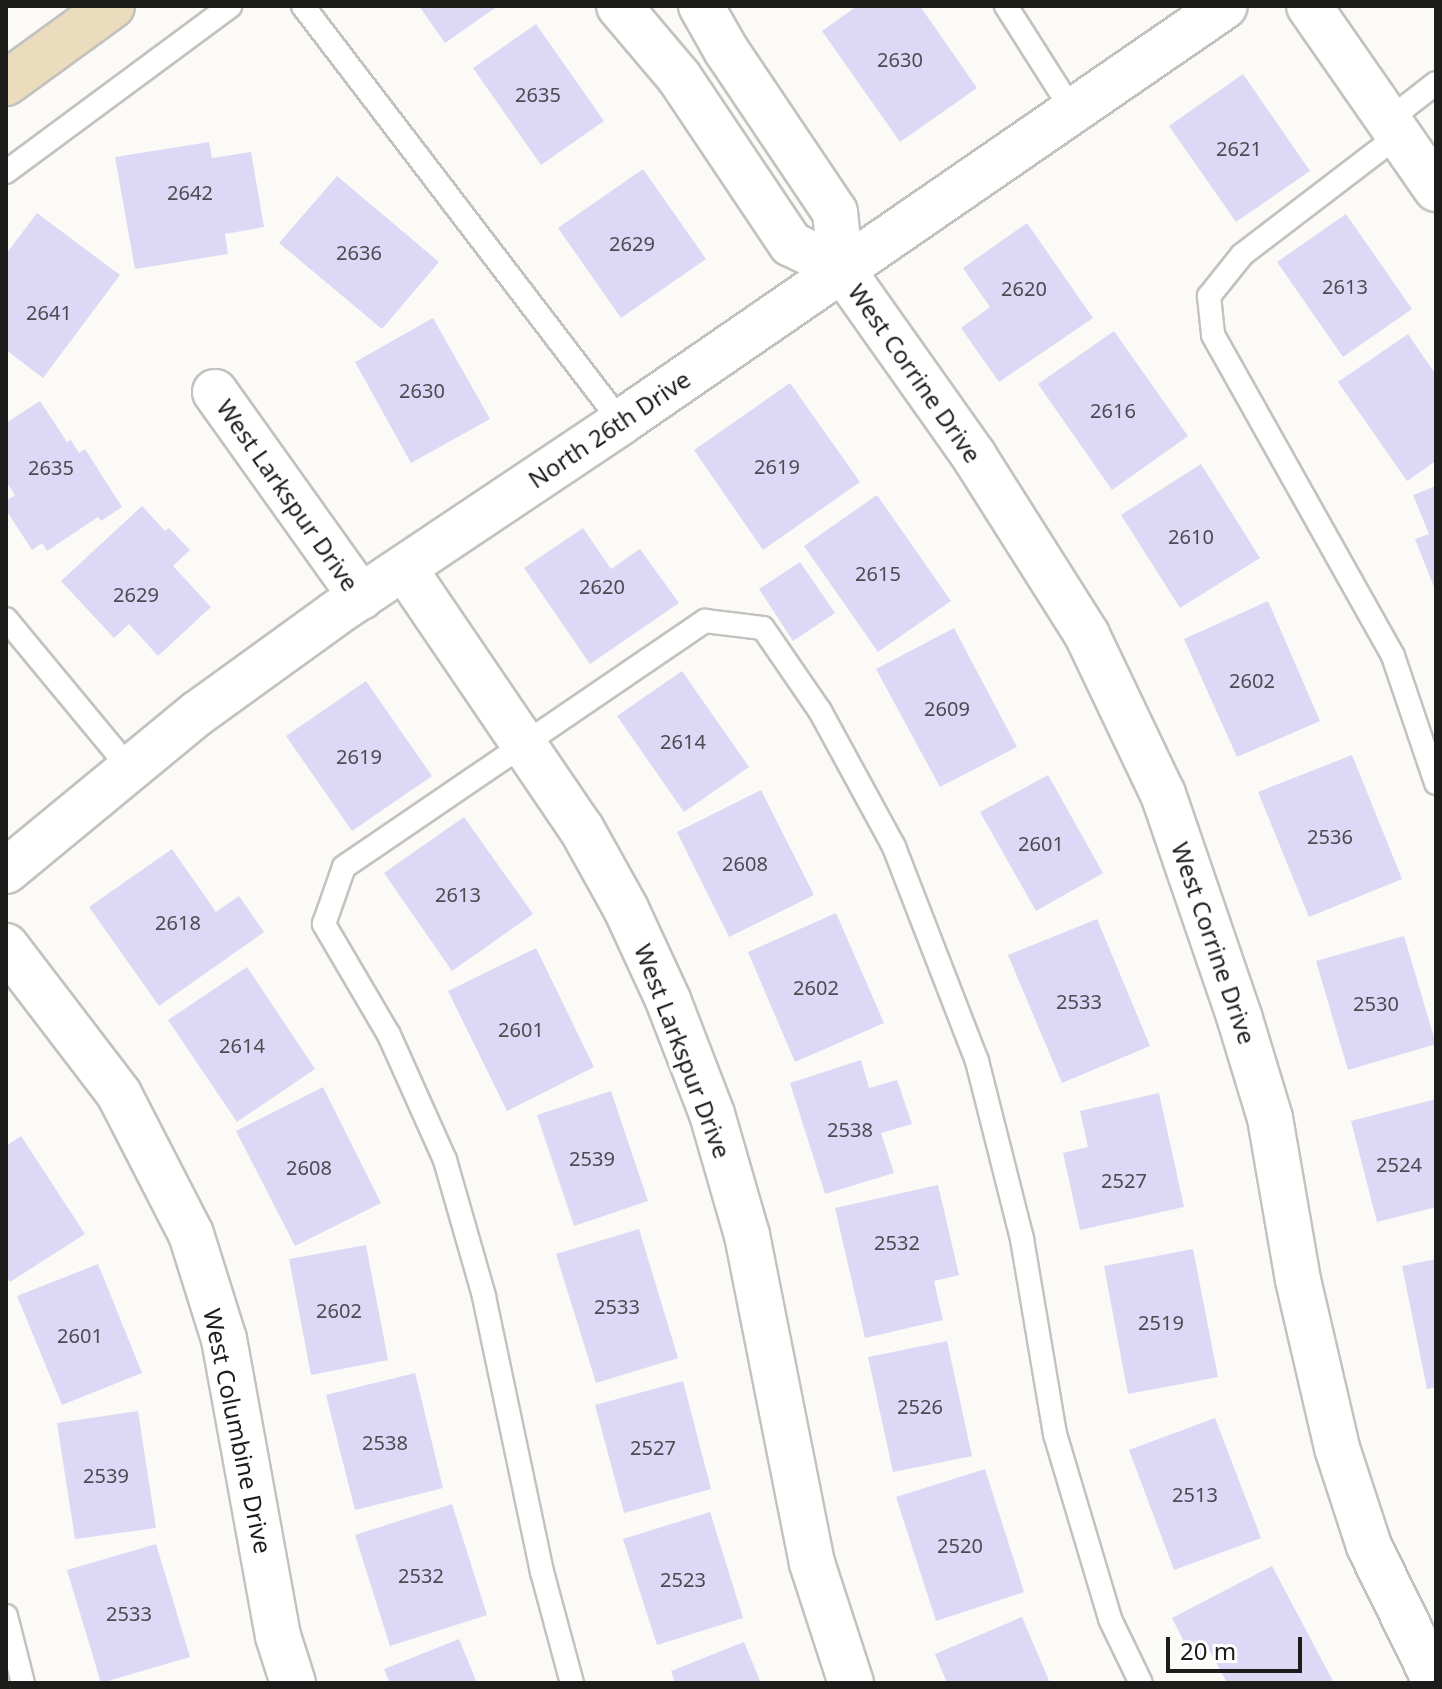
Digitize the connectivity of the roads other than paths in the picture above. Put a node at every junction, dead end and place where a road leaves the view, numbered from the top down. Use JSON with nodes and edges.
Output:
{"nodes":[{"id":1,"x":112,"y":6,"type":"edge"},
{"id":2,"x":230,"y":6,"type":"edge"},
{"id":3,"x":303,"y":6,"type":"edge"},
{"id":4,"x":619,"y":6,"type":"edge"},
{"id":5,"x":701,"y":6,"type":"edge"},
{"id":6,"x":1006,"y":6,"type":"edge"},
{"id":7,"x":1225,"y":6,"type":"edge"},
{"id":8,"x":1309,"y":6,"type":"edge"},
{"id":9,"x":6,"y":83,"type":"edge"},
{"id":10,"x":1436,"y":83,"type":"edge"},
{"id":11,"x":1072,"y":110,"type":"junction"},
{"id":12,"x":1395,"y":126,"type":"junction"},
{"id":13,"x":6,"y":172,"type":"edge"},
{"id":14,"x":1436,"y":189,"type":"edge"},
{"id":15,"x":841,"y":268,"type":"junction"},
{"id":16,"x":215,"y":392,"type":"dead end"},
{"id":17,"x":621,"y":422,"type":"junction"},
{"id":18,"x":404,"y":568,"type":"junction"},
{"id":19,"x":361,"y":597,"type":"junction"},
{"id":20,"x":6,"y":619,"type":"edge"},
{"id":21,"x":523,"y":742,"type":"junction"},
{"id":22,"x":131,"y":770,"type":"junction"},
{"id":23,"x":1436,"y":783,"type":"edge"},
{"id":24,"x":6,"y":871,"type":"edge"},
{"id":25,"x":6,"y":946,"type":"edge"},
{"id":26,"x":6,"y":1616,"type":"edge"},
{"id":27,"x":23,"y":1683,"type":"edge"},
{"id":28,"x":293,"y":1683,"type":"edge"},
{"id":29,"x":572,"y":1683,"type":"edge"},
{"id":30,"x":851,"y":1683,"type":"edge"},
{"id":31,"x":1141,"y":1683,"type":"edge"},
{"id":32,"x":1436,"y":1683,"type":"edge"}],
"edges":[{"from":1,"to":9,"type":"main road"},
{"from":2,"to":13,"type":"lane"},
{"from":3,"to":17,"type":"lane"},
{"from":4,"to":15,"type":"street","name":"West Corrine Drive"},
{"from":5,"to":15,"type":"street","name":"West Corrine Drive"},
{"from":6,"to":11,"type":"lane"},
{"from":7,"to":11,"type":"street","name":"North 26th Drive"},
{"from":8,"to":12,"type":"street"},
{"from":10,"to":12,"type":"lane"},
{"from":11,"to":15,"type":"street","name":"North 26th Drive"},
{"from":12,"to":14,"type":"street"},
{"from":12,"to":23,"type":"lane"},
{"from":15,"to":17,"type":"street","name":"North 26th Drive"},
{"from":15,"to":32,"type":"street","name":"West Corrine Drive"},
{"from":16,"to":19,"type":"street","name":"West Larkspur Drive"},
{"from":17,"to":18,"type":"street","name":"North 26th Drive"},
{"from":18,"to":19,"type":"street","name":"North 26th Drive"},
{"from":18,"to":21,"type":"street","name":"West Larkspur Drive"},
{"from":19,"to":22,"type":"street","name":"North 26th Drive"},
{"from":20,"to":22,"type":"lane"},
{"from":21,"to":29,"type":"lane"},
{"from":21,"to":30,"type":"street","name":"West Larkspur Drive"},
{"from":21,"to":31,"type":"lane"},
{"from":22,"to":24,"type":"street","name":"North 26th Drive"},
{"from":25,"to":28,"type":"street","name":"West Columbine Drive"},
{"from":26,"to":27,"type":"lane"}]}
